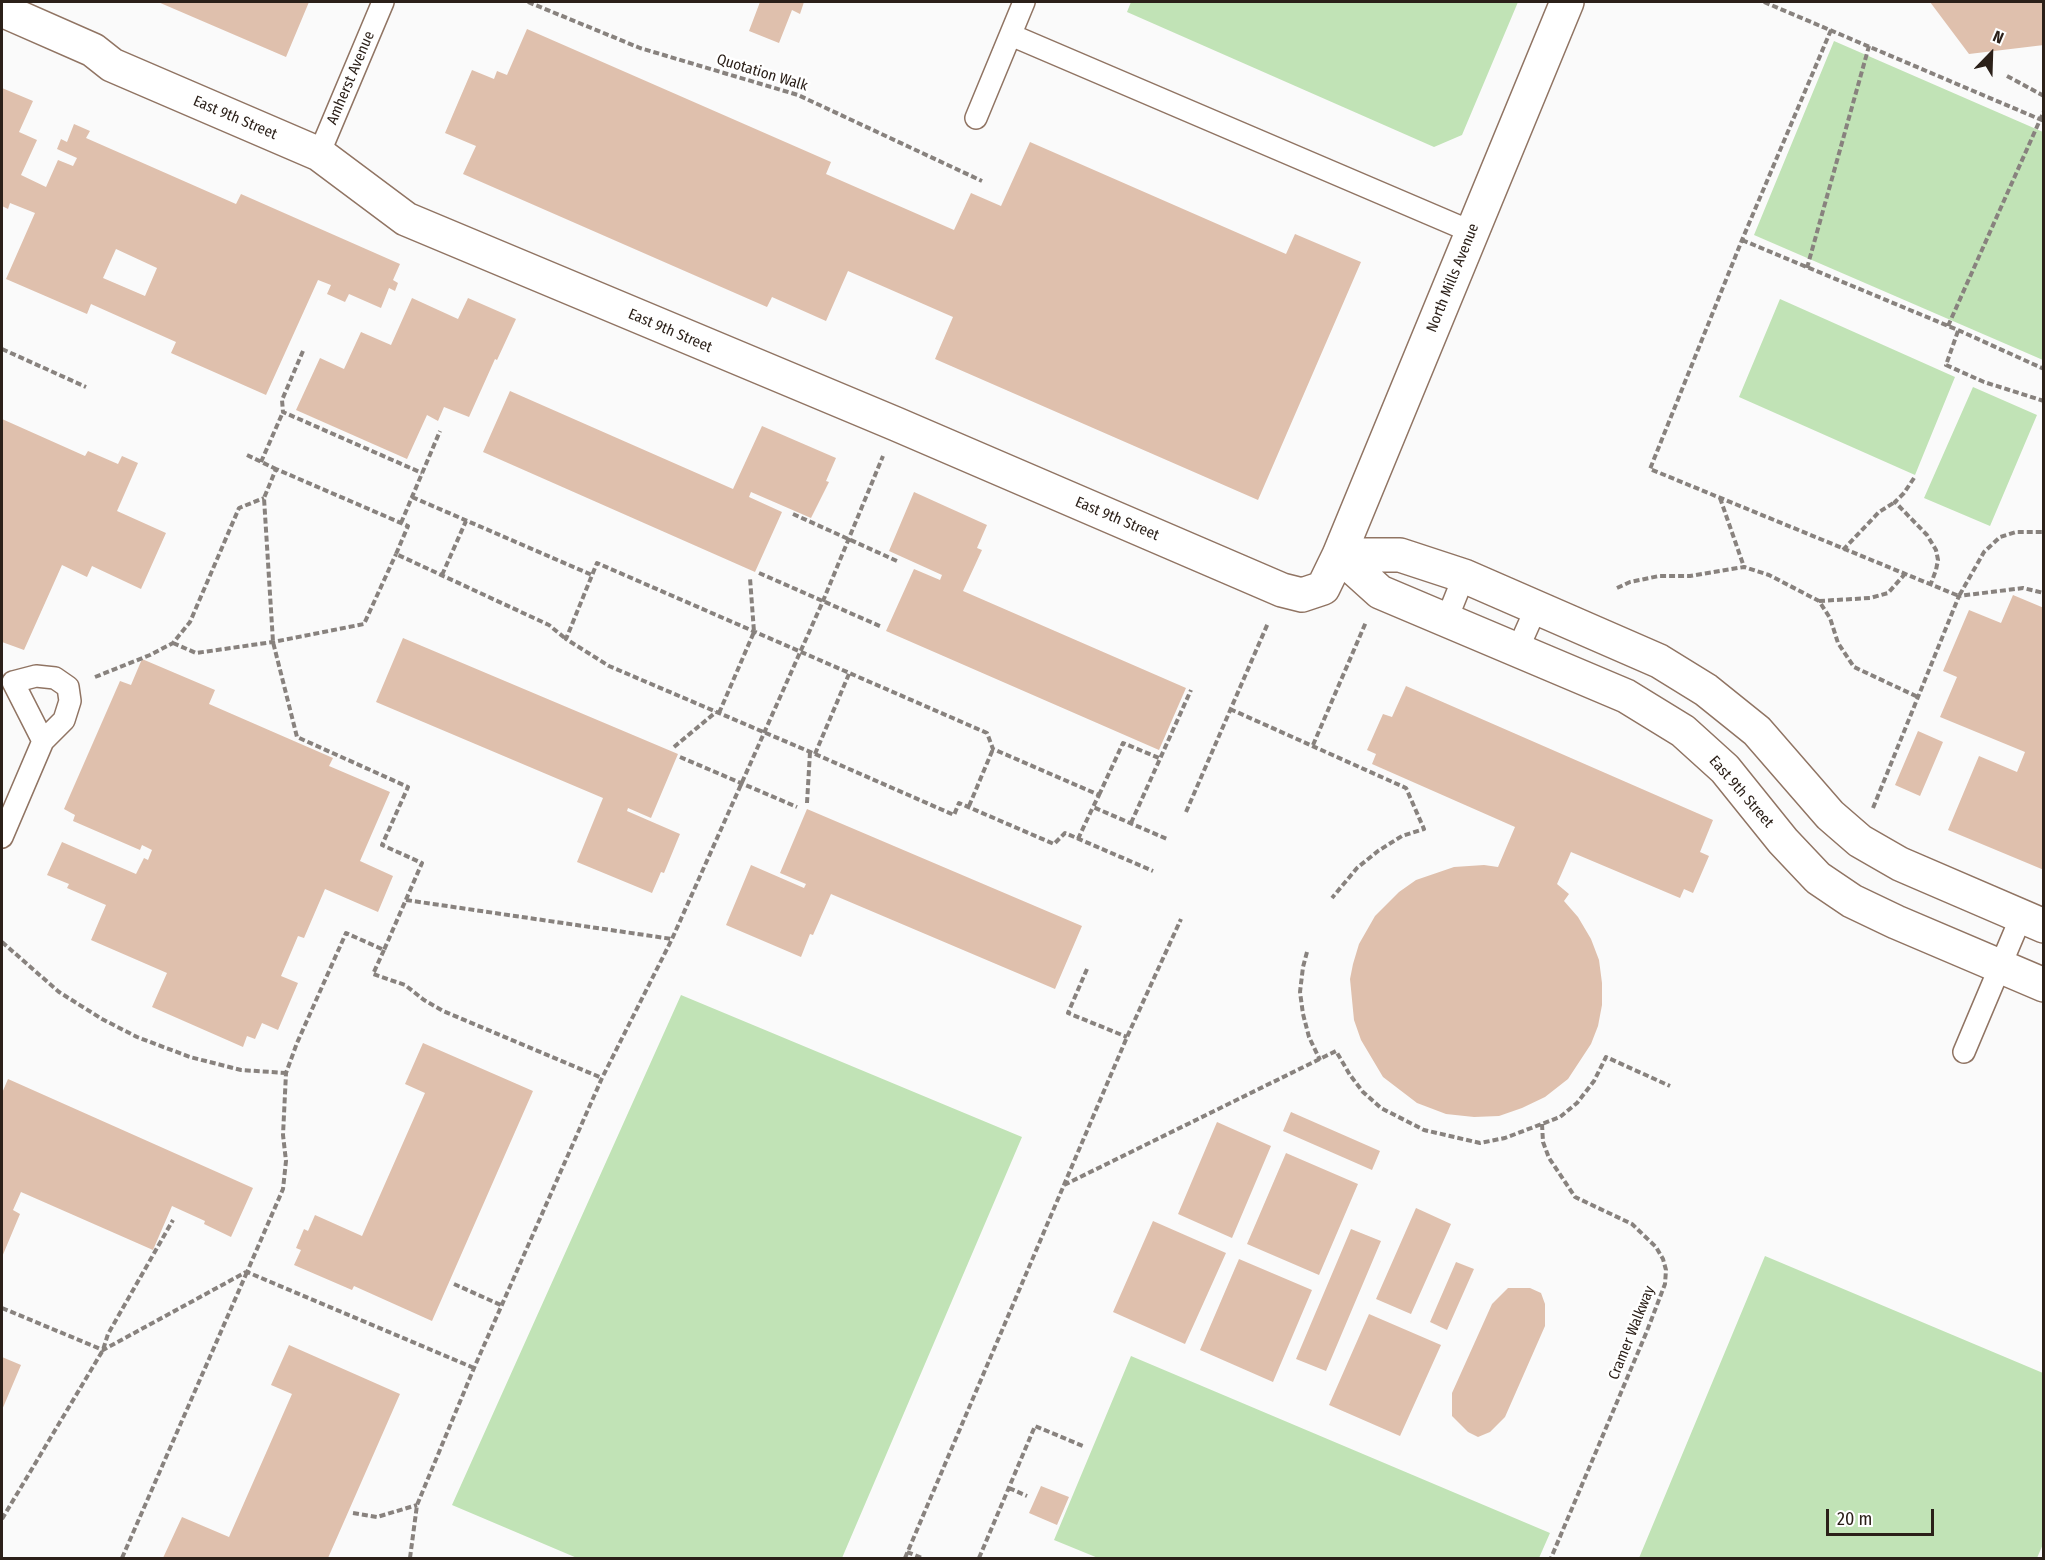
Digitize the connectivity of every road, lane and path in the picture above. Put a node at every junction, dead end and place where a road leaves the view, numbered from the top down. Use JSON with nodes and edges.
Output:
{"nodes":[{"id":1,"x":383,"y":2,"type":"edge"},
{"id":2,"x":528,"y":2,"type":"edge"},
{"id":3,"x":1024,"y":2,"type":"edge"},
{"id":4,"x":1568,"y":2,"type":"edge"},
{"id":5,"x":1764,"y":2,"type":"edge"},
{"id":6,"x":2,"y":10,"type":"edge"},
{"id":7,"x":1831,"y":30,"type":"junction"},
{"id":8,"x":1011,"y":35,"type":"junction"},
{"id":9,"x":1869,"y":46,"type":"junction"},
{"id":10,"x":2007,"y":76,"type":"dead end"},
{"id":11,"x":2043,"y":96,"type":"edge"},
{"id":12,"x":2043,"y":111,"type":"edge"},
{"id":13,"x":976,"y":118,"type":"dead end"},
{"id":14,"x":2042,"y":120,"type":"edge"},
{"id":15,"x":319,"y":154,"type":"junction"},
{"id":16,"x":982,"y":181,"type":"dead end"},
{"id":17,"x":1472,"y":232,"type":"junction"},
{"id":18,"x":1742,"y":240,"type":"junction"},
{"id":19,"x":1807,"y":268,"type":"junction"},
{"id":20,"x":1948,"y":326,"type":"junction"},
{"id":21,"x":1958,"y":330,"type":"junction"},
{"id":22,"x":2,"y":349,"type":"edge"},
{"id":23,"x":303,"y":351,"type":"dead end"},
{"id":24,"x":2043,"y":369,"type":"edge"},
{"id":25,"x":86,"y":387,"type":"dead end"},
{"id":26,"x":2043,"y":401,"type":"edge"},
{"id":27,"x":283,"y":412,"type":"junction"},
{"id":28,"x":896,"y":424,"type":"junction"},
{"id":29,"x":440,"y":431,"type":"dead end"},
{"id":30,"x":247,"y":455,"type":"dead end"},
{"id":31,"x":261,"y":462,"type":"junction"},
{"id":32,"x":276,"y":468,"type":"junction"},
{"id":33,"x":422,"y":473,"type":"junction"},
{"id":34,"x":1914,"y":478,"type":"dead end"},
{"id":35,"x":412,"y":497,"type":"junction"},
{"id":36,"x":264,"y":498,"type":"junction"},
{"id":37,"x":1720,"y":498,"type":"junction"},
{"id":38,"x":1895,"y":502,"type":"junction"},
{"id":39,"x":793,"y":514,"type":"dead end"},
{"id":40,"x":466,"y":521,"type":"junction"},
{"id":41,"x":401,"y":523,"type":"junction"},
{"id":42,"x":2043,"y":532,"type":"edge"},
{"id":43,"x":848,"y":539,"type":"junction"},
{"id":44,"x":1843,"y":550,"type":"junction"},
{"id":45,"x":396,"y":554,"type":"junction"},
{"id":46,"x":1339,"y":555,"type":"junction"},
{"id":47,"x":897,"y":561,"type":"dead end"},
{"id":48,"x":1744,"y":567,"type":"junction"},
{"id":49,"x":759,"y":573,"type":"dead end"},
{"id":50,"x":442,"y":575,"type":"junction"},
{"id":51,"x":592,"y":575,"type":"junction"},
{"id":52,"x":1904,"y":575,"type":"junction"},
{"id":53,"x":1464,"y":576,"type":"junction"},
{"id":54,"x":750,"y":578,"type":"dead end"},
{"id":55,"x":1929,"y":586,"type":"junction"},
{"id":56,"x":1617,"y":588,"type":"dead end"},
{"id":57,"x":1282,"y":590,"type":"junction"},
{"id":58,"x":1380,"y":592,"type":"junction"},
{"id":59,"x":2043,"y":593,"type":"edge"},
{"id":60,"x":1959,"y":596,"type":"junction"},
{"id":61,"x":823,"y":601,"type":"junction"},
{"id":62,"x":1819,"y":601,"type":"junction"},
{"id":63,"x":1537,"y":606,"type":"junction"},
{"id":64,"x":1446,"y":621,"type":"junction"},
{"id":65,"x":882,"y":627,"type":"dead end"},
{"id":66,"x":754,"y":632,"type":"junction"},
{"id":67,"x":566,"y":639,"type":"junction"},
{"id":68,"x":273,"y":642,"type":"junction"},
{"id":69,"x":173,"y":643,"type":"junction"},
{"id":70,"x":1517,"y":651,"type":"junction"},
{"id":71,"x":800,"y":652,"type":"junction"},
{"id":72,"x":849,"y":674,"type":"junction"},
{"id":73,"x":7,"y":680,"type":"edge"},
{"id":74,"x":68,"y":687,"type":"junction"},
{"id":75,"x":1191,"y":690,"type":"dead end"},
{"id":76,"x":1918,"y":697,"type":"junction"},
{"id":77,"x":1230,"y":709,"type":"junction"},
{"id":78,"x":717,"y":712,"type":"junction"},
{"id":79,"x":764,"y":732,"type":"junction"},
{"id":80,"x":43,"y":741,"type":"junction"},
{"id":81,"x":1313,"y":745,"type":"junction"},
{"id":82,"x":674,"y":747,"type":"dead end"},
{"id":83,"x":993,"y":749,"type":"junction"},
{"id":84,"x":812,"y":753,"type":"junction"},
{"id":85,"x":680,"y":757,"type":"dead end"},
{"id":86,"x":1159,"y":758,"type":"junction"},
{"id":87,"x":741,"y":783,"type":"junction"},
{"id":88,"x":1099,"y":795,"type":"junction"},
{"id":89,"x":807,"y":803,"type":"dead end"},
{"id":90,"x":797,"y":807,"type":"dead end"},
{"id":91,"x":969,"y":807,"type":"junction"},
{"id":92,"x":1093,"y":807,"type":"junction"},
{"id":93,"x":1186,"y":812,"type":"dead end"},
{"id":94,"x":1131,"y":823,"type":"junction"},
{"id":95,"x":2,"y":837,"type":"edge"},
{"id":96,"x":1078,"y":839,"type":"junction"},
{"id":97,"x":1167,"y":839,"type":"dead end"},
{"id":98,"x":1860,"y":841,"type":"junction"},
{"id":99,"x":1154,"y":872,"type":"dead end"},
{"id":100,"x":1332,"y":898,"type":"dead end"},
{"id":101,"x":406,"y":900,"type":"junction"},
{"id":102,"x":1180,"y":919,"type":"dead end"},
{"id":103,"x":2032,"y":922,"type":"edge"},
{"id":104,"x":672,"y":939,"type":"junction"},
{"id":105,"x":2,"y":942,"type":"edge"},
{"id":106,"x":384,"y":950,"type":"junction"},
{"id":107,"x":1307,"y":952,"type":"dead end"},
{"id":108,"x":2000,"y":967,"type":"junction"},
{"id":109,"x":1087,"y":969,"type":"dead end"},
{"id":110,"x":2043,"y":985,"type":"edge"},
{"id":111,"x":1127,"y":1037,"type":"junction"},
{"id":112,"x":1964,"y":1052,"type":"dead end"},
{"id":113,"x":1320,"y":1060,"type":"junction"},
{"id":114,"x":286,"y":1073,"type":"junction"},
{"id":115,"x":602,"y":1078,"type":"junction"},
{"id":116,"x":1670,"y":1086,"type":"dead end"},
{"id":117,"x":1542,"y":1124,"type":"junction"},
{"id":118,"x":1064,"y":1185,"type":"junction"},
{"id":119,"x":173,"y":1220,"type":"dead end"},
{"id":120,"x":247,"y":1272,"type":"junction"},
{"id":121,"x":454,"y":1284,"type":"dead end"},
{"id":122,"x":502,"y":1306,"type":"junction"},
{"id":123,"x":2,"y":1308,"type":"edge"},
{"id":124,"x":103,"y":1350,"type":"junction"},
{"id":125,"x":474,"y":1368,"type":"junction"},
{"id":126,"x":1083,"y":1446,"type":"dead end"},
{"id":127,"x":1009,"y":1488,"type":"junction"},
{"id":128,"x":1027,"y":1496,"type":"dead end"},
{"id":129,"x":417,"y":1504,"type":"junction"},
{"id":130,"x":353,"y":1514,"type":"dead end"},
{"id":131,"x":2,"y":1519,"type":"edge"},
{"id":132,"x":907,"y":1552,"type":"junction"},
{"id":133,"x":122,"y":1558,"type":"edge"},
{"id":134,"x":410,"y":1558,"type":"edge"},
{"id":135,"x":905,"y":1558,"type":"edge"},
{"id":136,"x":922,"y":1558,"type":"edge"},
{"id":137,"x":979,"y":1558,"type":"edge"},
{"id":138,"x":1551,"y":1558,"type":"edge"}],
"edges":[{"from":1,"to":15,"type":"lane","name":"Amherst Avenue"},
{"from":2,"to":16,"type":"path","name":"Quotation Walk"},
{"from":3,"to":8,"type":"lane"},
{"from":4,"to":17,"type":"street","name":"North Mills Avenue"},
{"from":5,"to":7,"type":"path"},
{"from":6,"to":15,"type":"street","name":"East 9th Street"},
{"from":7,"to":9,"type":"path"},
{"from":7,"to":18,"type":"path"},
{"from":8,"to":13,"type":"lane"},
{"from":8,"to":17,"type":"lane"},
{"from":9,"to":14,"type":"path"},
{"from":9,"to":19,"type":"path"},
{"from":10,"to":11,"type":"path"},
{"from":12,"to":14,"type":"path"},
{"from":14,"to":20,"type":"path"},
{"from":15,"to":28,"type":"street","name":"East 9th Street"},
{"from":17,"to":46,"type":"street","name":"North Mills Avenue"},
{"from":18,"to":19,"type":"path"},
{"from":18,"to":37,"type":"path"},
{"from":19,"to":20,"type":"path"},
{"from":20,"to":21,"type":"path"},
{"from":21,"to":24,"type":"path"},
{"from":21,"to":26,"type":"path"},
{"from":22,"to":25,"type":"path"},
{"from":23,"to":27,"type":"path"},
{"from":27,"to":31,"type":"path"},
{"from":27,"to":33,"type":"path"},
{"from":28,"to":43,"type":"path"},
{"from":28,"to":57,"type":"street","name":"East 9th Street"},
{"from":29,"to":33,"type":"path"},
{"from":30,"to":31,"type":"path"},
{"from":31,"to":32,"type":"path"},
{"from":32,"to":36,"type":"path"},
{"from":32,"to":41,"type":"path"},
{"from":33,"to":35,"type":"path"},
{"from":34,"to":38,"type":"path"},
{"from":35,"to":40,"type":"path"},
{"from":35,"to":41,"type":"path"},
{"from":36,"to":68,"type":"path"},
{"from":36,"to":69,"type":"path"},
{"from":37,"to":44,"type":"path"},
{"from":37,"to":48,"type":"path"},
{"from":38,"to":44,"type":"path"},
{"from":38,"to":55,"type":"path"},
{"from":39,"to":43,"type":"path"},
{"from":40,"to":50,"type":"path"},
{"from":40,"to":51,"type":"path"},
{"from":41,"to":45,"type":"path"},
{"from":42,"to":60,"type":"path"},
{"from":43,"to":47,"type":"path"},
{"from":43,"to":61,"type":"path"},
{"from":44,"to":52,"type":"path"},
{"from":45,"to":50,"type":"path"},
{"from":45,"to":68,"type":"path"},
{"from":46,"to":53,"type":"street"},
{"from":46,"to":57,"type":"street","name":"East 9th Street"},
{"from":46,"to":58,"type":"street","name":"East 9th Street"},
{"from":48,"to":56,"type":"path"},
{"from":48,"to":62,"type":"path"},
{"from":49,"to":61,"type":"path"},
{"from":50,"to":67,"type":"path"},
{"from":51,"to":66,"type":"path"},
{"from":51,"to":67,"type":"path"},
{"from":52,"to":55,"type":"path"},
{"from":52,"to":62,"type":"path"},
{"from":53,"to":63,"type":"street"},
{"from":53,"to":64,"type":"lane"},
{"from":54,"to":66,"type":"path"},
{"from":55,"to":60,"type":"path"},
{"from":57,"to":77,"type":"path"},
{"from":58,"to":64,"type":"street","name":"East 9th Street"},
{"from":58,"to":81,"type":"path"},
{"from":59,"to":60,"type":"path"},
{"from":60,"to":76,"type":"path"},
{"from":61,"to":65,"type":"path"},
{"from":61,"to":71,"type":"path"},
{"from":62,"to":76,"type":"path"},
{"from":63,"to":70,"type":"lane"},
{"from":63,"to":98,"type":"street"},
{"from":64,"to":70,"type":"street","name":"East 9th Street"},
{"from":66,"to":71,"type":"path"},
{"from":66,"to":78,"type":"path"},
{"from":67,"to":78,"type":"path"},
{"from":68,"to":69,"type":"path"},
{"from":68,"to":101,"type":"path"},
{"from":69,"to":74,"type":"path"},
{"from":70,"to":108,"type":"street","name":"East 9th Street"},
{"from":71,"to":72,"type":"path"},
{"from":71,"to":79,"type":"path"},
{"from":72,"to":83,"type":"path"},
{"from":72,"to":84,"type":"path"},
{"from":73,"to":74,"type":"lane"},
{"from":73,"to":80,"type":"lane"},
{"from":74,"to":80,"type":"lane"},
{"from":75,"to":86,"type":"path"},
{"from":76,"to":98,"type":"path"},
{"from":77,"to":81,"type":"path"},
{"from":77,"to":93,"type":"path"},
{"from":78,"to":79,"type":"path"},
{"from":78,"to":82,"type":"path"},
{"from":79,"to":84,"type":"path"},
{"from":79,"to":87,"type":"path"},
{"from":80,"to":95,"type":"lane"},
{"from":81,"to":100,"type":"path"},
{"from":83,"to":88,"type":"path"},
{"from":83,"to":91,"type":"path"},
{"from":84,"to":89,"type":"path"},
{"from":84,"to":91,"type":"path"},
{"from":85,"to":87,"type":"path"},
{"from":86,"to":88,"type":"path"},
{"from":86,"to":94,"type":"path"},
{"from":87,"to":90,"type":"path"},
{"from":87,"to":104,"type":"path"},
{"from":88,"to":92,"type":"path"},
{"from":91,"to":96,"type":"path"},
{"from":92,"to":94,"type":"path"},
{"from":92,"to":96,"type":"path"},
{"from":94,"to":97,"type":"path"},
{"from":96,"to":99,"type":"path"},
{"from":98,"to":103,"type":"street"},
{"from":101,"to":104,"type":"path"},
{"from":101,"to":106,"type":"path"},
{"from":102,"to":111,"type":"path"},
{"from":103,"to":108,"type":"lane"},
{"from":104,"to":115,"type":"path"},
{"from":105,"to":114,"type":"path"},
{"from":106,"to":114,"type":"path"},
{"from":106,"to":115,"type":"path"},
{"from":107,"to":113,"type":"path"},
{"from":108,"to":110,"type":"street","name":"East 9th Street"},
{"from":108,"to":112,"type":"lane"},
{"from":109,"to":111,"type":"path"},
{"from":111,"to":118,"type":"path"},
{"from":113,"to":117,"type":"path"},
{"from":113,"to":118,"type":"path"},
{"from":114,"to":120,"type":"path"},
{"from":115,"to":122,"type":"path"},
{"from":116,"to":117,"type":"path"},
{"from":117,"to":138,"type":"path","name":"Cramer Walkway"},
{"from":118,"to":132,"type":"path"},
{"from":119,"to":124,"type":"path"},
{"from":120,"to":124,"type":"path"},
{"from":120,"to":125,"type":"path"},
{"from":120,"to":133,"type":"path"},
{"from":121,"to":122,"type":"path"},
{"from":122,"to":125,"type":"path"},
{"from":123,"to":124,"type":"path"},
{"from":124,"to":131,"type":"path"},
{"from":125,"to":129,"type":"path"},
{"from":126,"to":127,"type":"path"},
{"from":127,"to":128,"type":"path"},
{"from":127,"to":137,"type":"path"},
{"from":129,"to":130,"type":"path"},
{"from":129,"to":134,"type":"path"},
{"from":132,"to":135,"type":"path"},
{"from":132,"to":136,"type":"path"}]}
